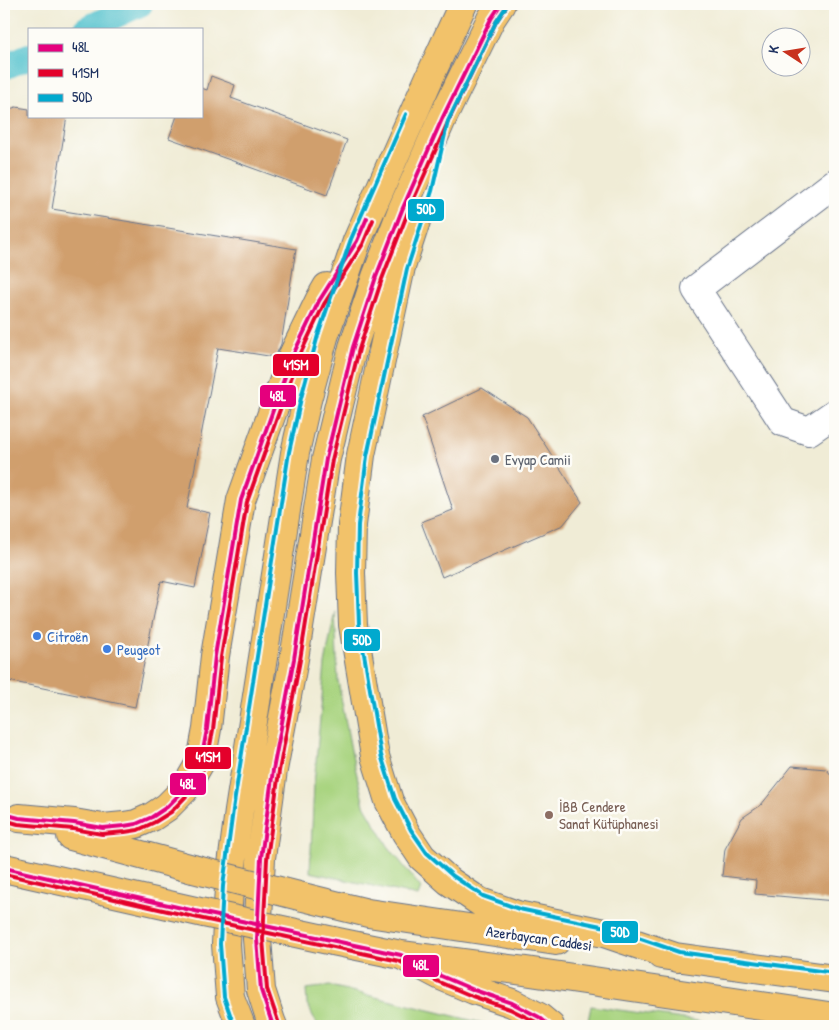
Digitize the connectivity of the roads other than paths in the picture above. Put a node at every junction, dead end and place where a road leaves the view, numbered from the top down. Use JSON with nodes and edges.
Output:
{"nodes":[{"id":1,"x":463,"y":4,"type":"edge"},
{"id":2,"x":501,"y":4,"type":"edge"},
{"id":3,"x":442,"y":119,"type":"junction"},
{"id":4,"x":835,"y":182,"type":"edge"},
{"id":5,"x":357,"y":241,"type":"junction"},
{"id":6,"x":835,"y":413,"type":"edge"},
{"id":7,"x":11,"y":816,"type":"edge"},
{"id":8,"x":4,"y":868,"type":"edge"},
{"id":9,"x":401,"y":955,"type":"junction"},
{"id":10,"x":678,"y":958,"type":"junction"},
{"id":11,"x":835,"y":979,"type":"edge"},
{"id":12,"x":835,"y":1017,"type":"edge"},
{"id":13,"x":241,"y":1026,"type":"edge"},
{"id":14,"x":273,"y":1026,"type":"edge"},
{"id":15,"x":550,"y":1026,"type":"edge"}],
"edges":[{"from":1,"to":5,"type":"main road"},
{"from":2,"to":3,"type":"main road"},
{"from":3,"to":10,"type":"main road"},
{"from":3,"to":14,"type":"main road"},
{"from":4,"to":6,"type":"street"},
{"from":5,"to":7,"type":"main road"},
{"from":5,"to":13,"type":"main road"},
{"from":7,"to":10,"type":"main road","name":"Azerbaycan Caddesi","bridge":true},
{"from":8,"to":9,"type":"main road","bridge":true},
{"from":9,"to":12,"type":"main road"},
{"from":9,"to":15,"type":"main road"},
{"from":10,"to":11,"type":"main road","name":"Azerbaycan Caddesi"}]}
